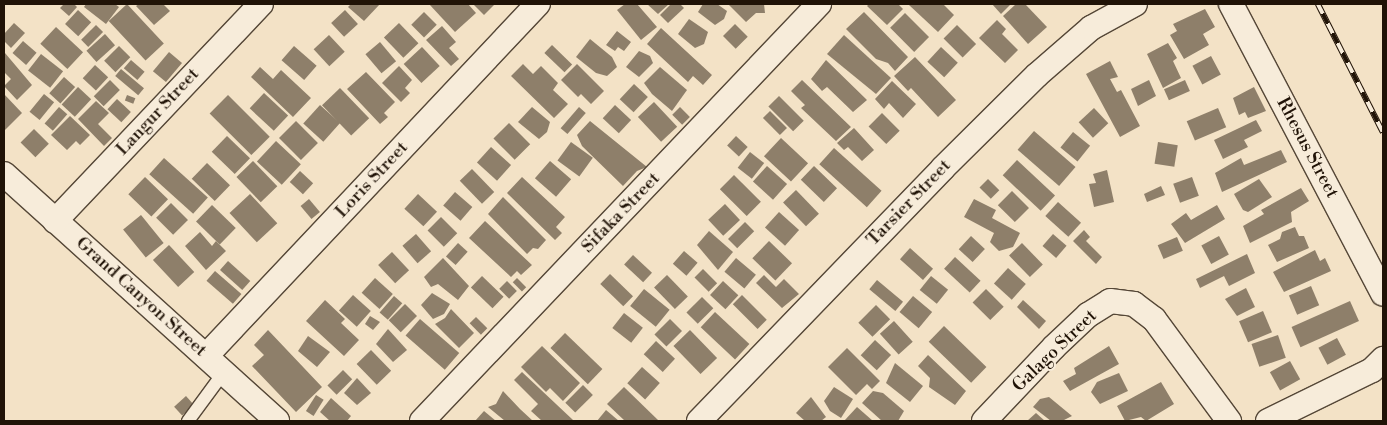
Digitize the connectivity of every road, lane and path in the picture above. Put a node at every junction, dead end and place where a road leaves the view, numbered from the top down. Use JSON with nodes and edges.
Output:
{"nodes":[{"id":1,"x":261,"y":4,"type":"edge"},
{"id":2,"x":538,"y":4,"type":"edge"},
{"id":3,"x":820,"y":4,"type":"edge"},
{"id":4,"x":1135,"y":4,"type":"edge"},
{"id":5,"x":1231,"y":4,"type":"edge"},
{"id":6,"x":4,"y":174,"type":"edge"},
{"id":7,"x":55,"y":221,"type":"junction"},
{"id":8,"x":1383,"y":293,"type":"edge"},
{"id":9,"x":206,"y":356,"type":"junction"},
{"id":10,"x":1383,"y":360,"type":"edge"},
{"id":11,"x":224,"y":372,"type":"junction"},
{"id":12,"x":188,"y":421,"type":"edge"},
{"id":13,"x":277,"y":421,"type":"edge"},
{"id":14,"x":422,"y":421,"type":"edge"},
{"id":15,"x":699,"y":421,"type":"edge"},
{"id":16,"x":984,"y":421,"type":"edge"},
{"id":17,"x":1229,"y":421,"type":"edge"},
{"id":18,"x":1268,"y":421,"type":"edge"}],
"edges":[{"from":1,"to":7,"type":"street","name":"Langur Street"},
{"from":2,"to":9,"type":"street","name":"Loris Street"},
{"from":3,"to":14,"type":"street","name":"Sifaka Street"},
{"from":4,"to":15,"type":"street","name":"Tarsier Street"},
{"from":5,"to":8,"type":"street","name":"Rhesus Street"},
{"from":6,"to":7,"type":"street","name":"Grand Canyon Street"},
{"from":7,"to":9,"type":"street","name":"Grand Canyon Street"},
{"from":9,"to":11,"type":"street","name":"Grand Canyon Street"},
{"from":10,"to":18,"type":"street"},
{"from":11,"to":12,"type":"lane"},
{"from":11,"to":13,"type":"street","name":"Grand Canyon Street"},
{"from":16,"to":17,"type":"street","name":"Galago Street"}]}
